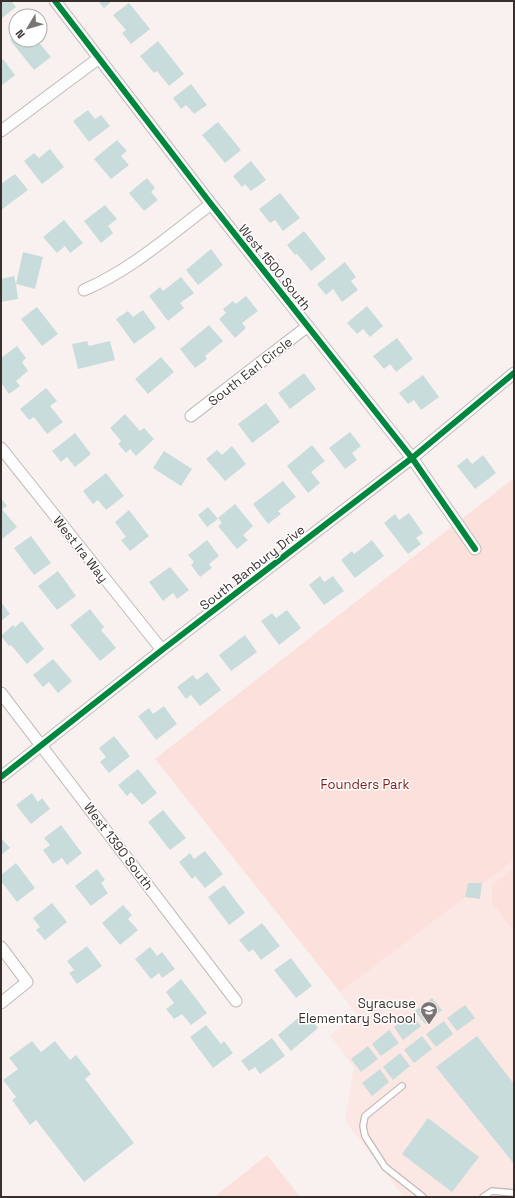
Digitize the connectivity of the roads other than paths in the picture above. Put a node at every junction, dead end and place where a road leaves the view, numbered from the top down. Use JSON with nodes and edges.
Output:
{"nodes":[{"id":1,"x":54,"y":1,"type":"edge"},
{"id":2,"x":99,"y":58,"type":"junction"},
{"id":3,"x":1,"y":131,"type":"edge"},
{"id":4,"x":211,"y":204,"type":"junction"},
{"id":5,"x":84,"y":290,"type":"dead end"},
{"id":6,"x":308,"y":326,"type":"junction"},
{"id":7,"x":514,"y":373,"type":"edge"},
{"id":8,"x":191,"y":416,"type":"dead end"},
{"id":9,"x":1,"y":448,"type":"edge"},
{"id":10,"x":412,"y":458,"type":"junction"},
{"id":11,"x":475,"y":549,"type":"dead end"},
{"id":12,"x":162,"y":650,"type":"junction"},
{"id":13,"x":1,"y":692,"type":"edge"},
{"id":14,"x":42,"y":745,"type":"junction"},
{"id":15,"x":1,"y":776,"type":"edge"},
{"id":16,"x":1,"y":947,"type":"edge"},
{"id":17,"x":236,"y":1001,"type":"dead end"},
{"id":18,"x":1,"y":1003,"type":"edge"},
{"id":19,"x":402,"y":1086,"type":"dead end"},
{"id":20,"x":514,"y":1192,"type":"edge"},
{"id":21,"x":423,"y":1197,"type":"edge"},
{"id":22,"x":483,"y":1197,"type":"edge"}],
"edges":[{"from":1,"to":2,"type":"street","name":"West 1500 South"},
{"from":2,"to":3,"type":"street"},
{"from":2,"to":4,"type":"street","name":"West 1500 South"},
{"from":4,"to":5,"type":"street"},
{"from":4,"to":6,"type":"street","name":"West 1500 South"},
{"from":6,"to":8,"type":"street","name":"South Earl Circle"},
{"from":6,"to":10,"type":"street","name":"West 1500 South"},
{"from":7,"to":10,"type":"street","name":"South Banbury Drive"},
{"from":9,"to":12,"type":"street","name":"West Ira Way"},
{"from":10,"to":11,"type":"street","name":"West 1500 South"},
{"from":10,"to":12,"type":"street","name":"South Banbury Drive"},
{"from":12,"to":14,"type":"street","name":"South Banbury Drive"},
{"from":13,"to":14,"type":"street","name":"West 1390 South"},
{"from":14,"to":15,"type":"street","name":"South Banbury Drive"},
{"from":14,"to":17,"type":"street","name":"West 1390 South"},
{"from":16,"to":18,"type":"street"},
{"from":19,"to":21,"type":"lane"},
{"from":20,"to":22,"type":"lane"}]}
